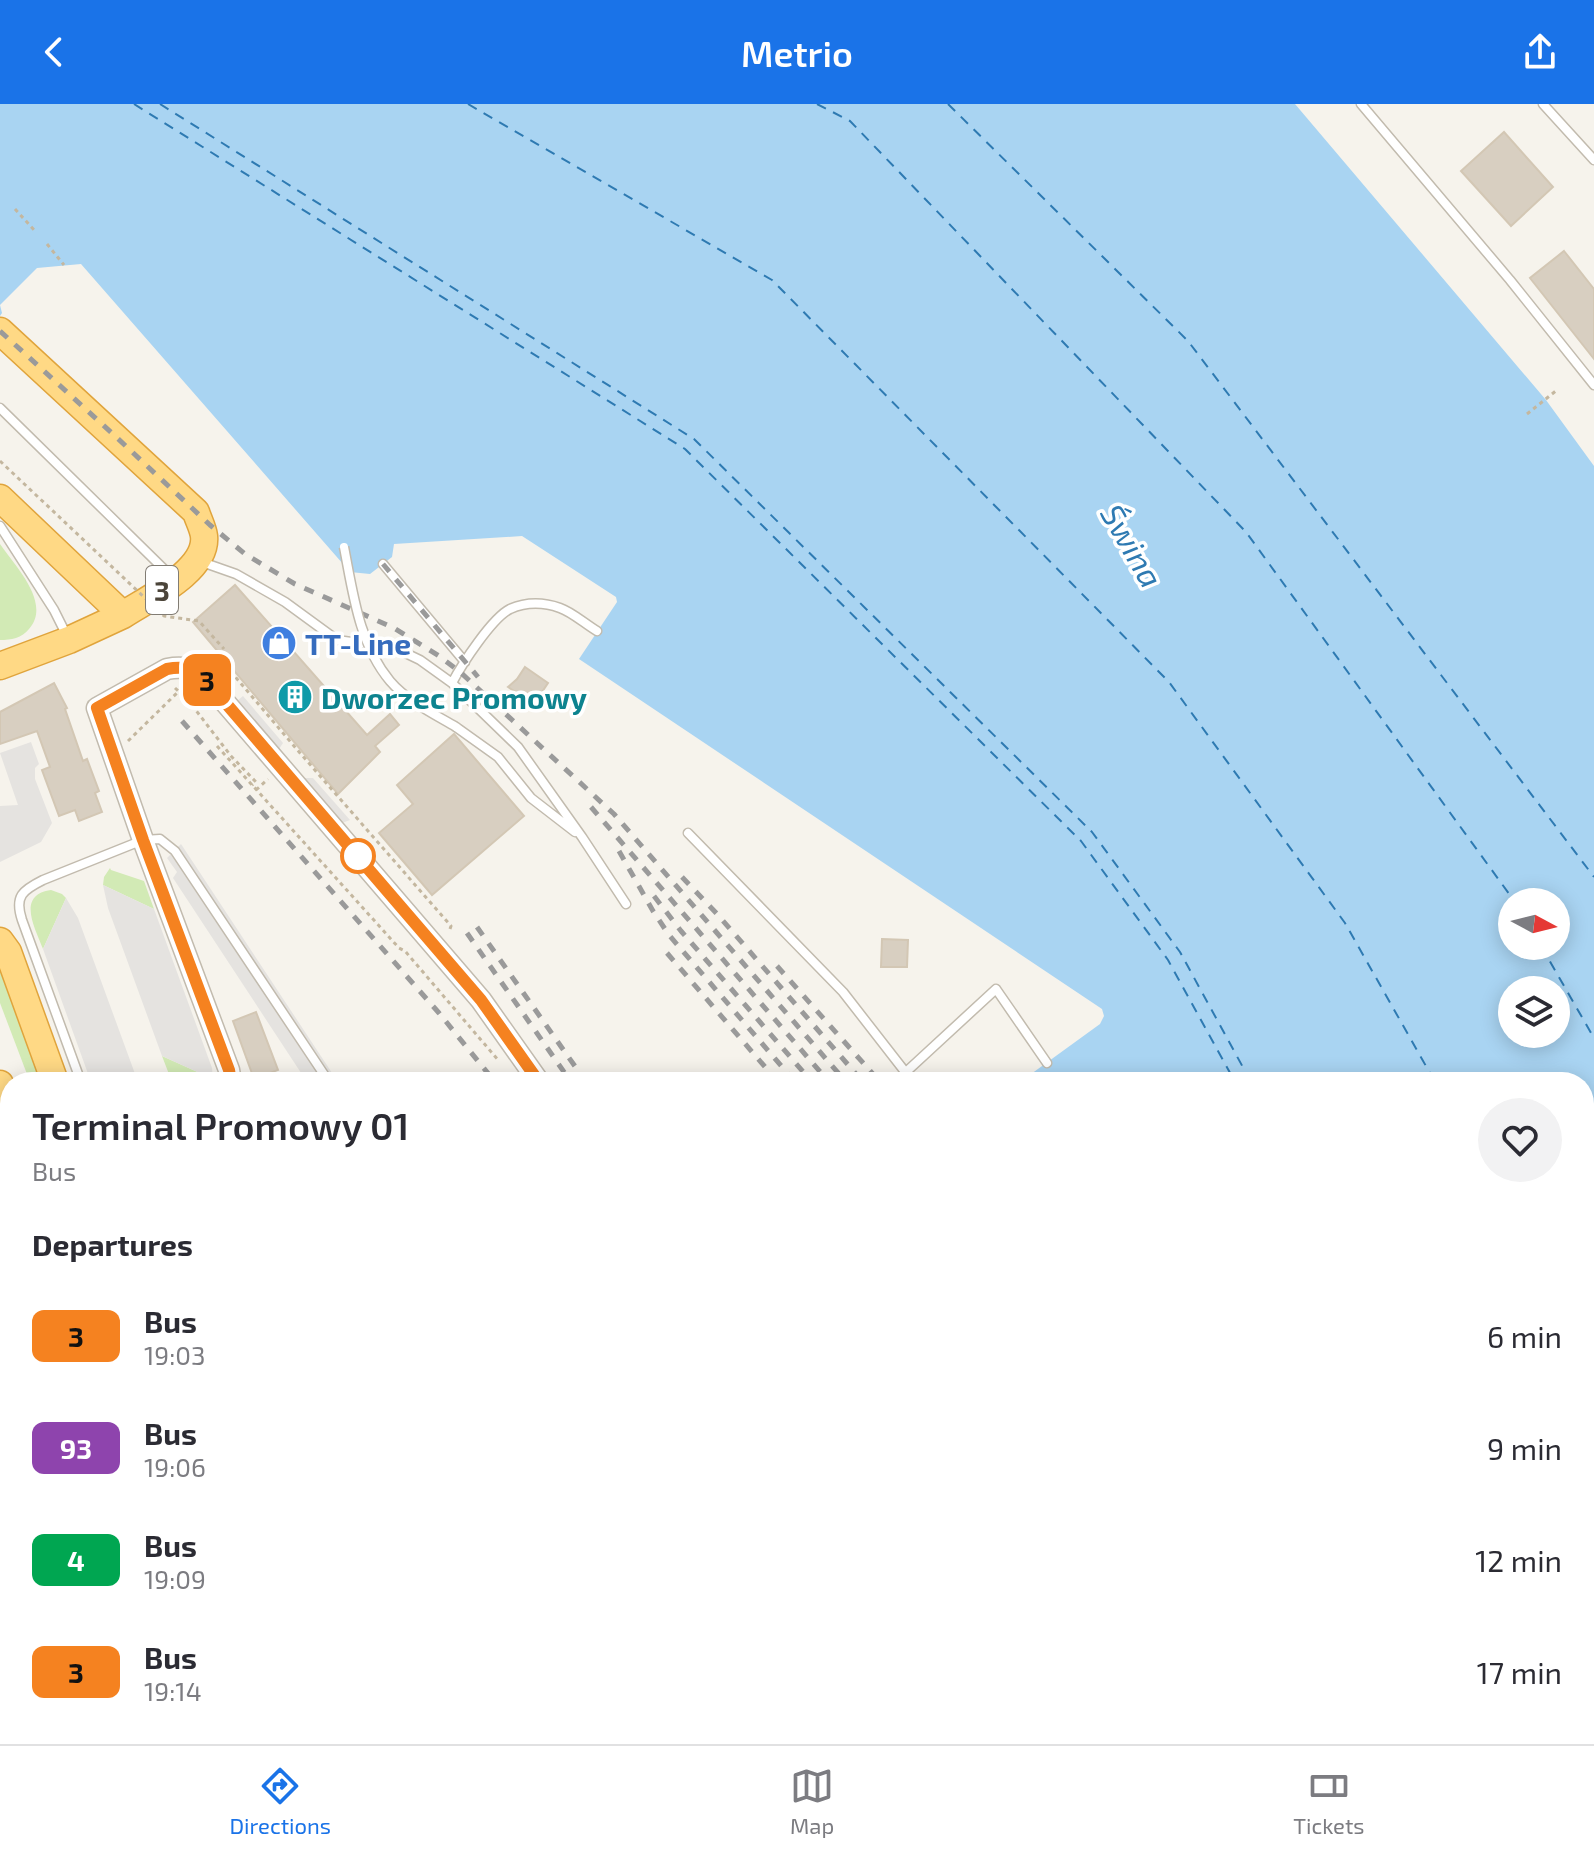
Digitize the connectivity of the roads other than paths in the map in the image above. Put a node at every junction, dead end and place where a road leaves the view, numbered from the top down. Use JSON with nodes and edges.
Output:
{"nodes":[{"id":1,"x":1361,"y":104,"type":"edge"},
{"id":2,"x":1543,"y":104,"type":"edge"},
{"id":3,"x":1594,"y":160,"type":"edge"},
{"id":4,"x":0,"y":331,"type":"edge"},
{"id":5,"x":1594,"y":385,"type":"edge"},
{"id":6,"x":0,"y":408,"type":"edge"},
{"id":7,"x":0,"y":498,"type":"edge"},
{"id":8,"x":0,"y":526,"type":"edge"},
{"id":9,"x":344,"y":547,"type":"dead end"},
{"id":10,"x":198,"y":561,"type":"junction"},
{"id":11,"x":383,"y":564,"type":"dead end"},
{"id":12,"x":176,"y":581,"type":"junction"},
{"id":13,"x":123,"y":615,"type":"junction"},
{"id":14,"x":597,"y":631,"type":"dead end"},
{"id":15,"x":69,"y":640,"type":"junction"},
{"id":16,"x":465,"y":662,"type":"junction"},
{"id":17,"x":0,"y":666,"type":"edge"},
{"id":18,"x":452,"y":683,"type":"junction"},
{"id":19,"x":688,"y":833,"type":"dead end"},
{"id":20,"x":582,"y":837,"type":"junction"},
{"id":21,"x":143,"y":840,"type":"junction"},
{"id":22,"x":626,"y":904,"type":"dead end"},
{"id":23,"x":0,"y":941,"type":"edge"},
{"id":24,"x":1047,"y":1063,"type":"dead end"},
{"id":25,"x":51,"y":1072,"type":"edge"},
{"id":26,"x":77,"y":1072,"type":"edge"},
{"id":27,"x":229,"y":1072,"type":"edge"},
{"id":28,"x":322,"y":1072,"type":"edge"},
{"id":29,"x":532,"y":1072,"type":"edge"},
{"id":30,"x":906,"y":1072,"type":"joint"}],
"edges":[{"from":1,"to":5,"type":"lane"},
{"from":2,"to":3,"type":"lane"},
{"from":4,"to":10,"type":"highway","number":"3"},
{"from":6,"to":12,"type":"lane"},
{"from":7,"to":13,"type":"highway","number":"3"},
{"from":8,"to":15,"type":"lane"},
{"from":9,"to":20,"type":"lane","bridge":true},
{"from":10,"to":12,"type":"highway","number":"3"},
{"from":10,"to":18,"type":"lane"},
{"from":11,"to":16,"type":"lane"},
{"from":12,"to":13,"type":"highway","number":"3"},
{"from":13,"to":15,"type":"highway","number":"3"},
{"from":14,"to":16,"type":"lane"},
{"from":15,"to":17,"type":"highway","number":"3"},
{"from":16,"to":18,"type":"lane"},
{"from":18,"to":20,"type":"lane"},
{"from":19,"to":30,"type":"lane"},
{"from":20,"to":22,"type":"lane"},
{"from":21,"to":26,"type":"lane"},
{"from":21,"to":27,"type":"street"},
{"from":21,"to":28,"type":"lane"},
{"from":21,"to":29,"type":"street"},
{"from":23,"to":25,"type":"highway"},
{"from":24,"to":30,"type":"lane"}]}
